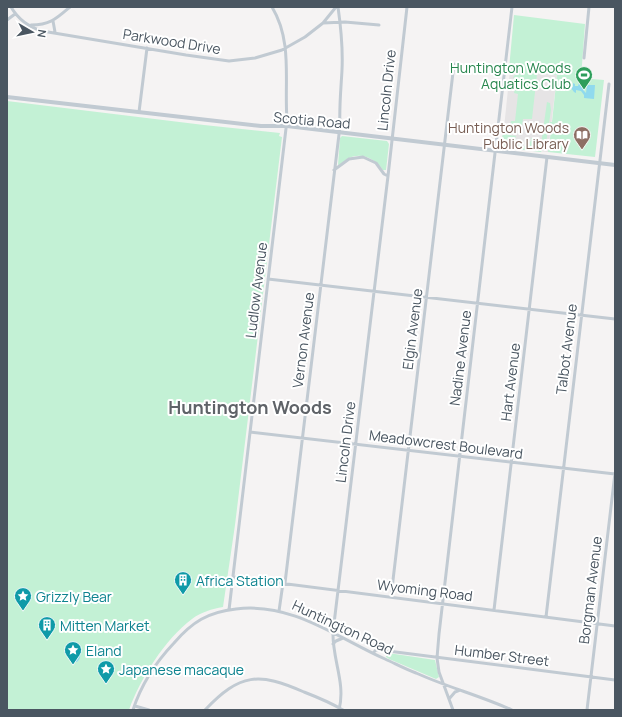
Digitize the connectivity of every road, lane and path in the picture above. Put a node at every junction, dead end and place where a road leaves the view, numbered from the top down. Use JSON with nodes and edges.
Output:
{"nodes":[{"id":1,"x":11,"y":7,"type":"edge"},
{"id":2,"x":70,"y":7,"type":"edge"},
{"id":3,"x":272,"y":7,"type":"edge"},
{"id":4,"x":337,"y":7,"type":"edge"},
{"id":5,"x":406,"y":7,"type":"edge"},
{"id":6,"x":512,"y":7,"type":"edge"},
{"id":7,"x":589,"y":7,"type":"edge"},
{"id":8,"x":15,"y":14,"type":"junction"},
{"id":9,"x":7,"y":20,"type":"edge"},
{"id":10,"x":53,"y":21,"type":"junction"},
{"id":11,"x":323,"y":23,"type":"junction"},
{"id":12,"x":340,"y":23,"type":"junction"},
{"id":13,"x":29,"y":25,"type":"junction"},
{"id":14,"x":379,"y":25,"type":"dead end"},
{"id":15,"x":56,"y":32,"type":"junction"},
{"id":16,"x":147,"y":48,"type":"junction"},
{"id":17,"x":286,"y":48,"type":"junction"},
{"id":18,"x":584,"y":58,"type":"dead end"},
{"id":19,"x":454,"y":64,"type":"dead end"},
{"id":20,"x":609,"y":84,"type":"dead end"},
{"id":21,"x":7,"y":97,"type":"edge"},
{"id":22,"x":139,"y":112,"type":"junction"},
{"id":23,"x":287,"y":126,"type":"junction"},
{"id":24,"x":339,"y":132,"type":"junction"},
{"id":25,"x":392,"y":139,"type":"junction"},
{"id":26,"x":444,"y":145,"type":"junction"},
{"id":27,"x":496,"y":151,"type":"junction"},
{"id":28,"x":547,"y":157,"type":"junction"},
{"id":29,"x":599,"y":163,"type":"junction"},
{"id":30,"x":615,"y":165,"type":"edge"},
{"id":31,"x":334,"y":170,"type":"junction"},
{"id":32,"x":388,"y":176,"type":"junction"},
{"id":33,"x":268,"y":279,"type":"junction"},
{"id":34,"x":320,"y":285,"type":"junction"},
{"id":35,"x":374,"y":291,"type":"junction"},
{"id":36,"x":426,"y":297,"type":"junction"},
{"id":37,"x":478,"y":303,"type":"junction"},
{"id":38,"x":530,"y":310,"type":"junction"},
{"id":39,"x":581,"y":315,"type":"junction"},
{"id":40,"x":615,"y":319,"type":"edge"},
{"id":41,"x":250,"y":432,"type":"junction"},
{"id":42,"x":302,"y":438,"type":"junction"},
{"id":43,"x":356,"y":444,"type":"junction"},
{"id":44,"x":408,"y":451,"type":"junction"},
{"id":45,"x":460,"y":457,"type":"junction"},
{"id":46,"x":512,"y":463,"type":"junction"},
{"id":47,"x":563,"y":469,"type":"junction"},
{"id":48,"x":615,"y":474,"type":"edge"},
{"id":49,"x":233,"y":577,"type":"junction"},
{"id":50,"x":284,"y":583,"type":"junction"},
{"id":51,"x":338,"y":590,"type":"junction"},
{"id":52,"x":391,"y":597,"type":"junction"},
{"id":53,"x":442,"y":604,"type":"junction"},
{"id":54,"x":229,"y":610,"type":"junction"},
{"id":55,"x":494,"y":610,"type":"junction"},
{"id":56,"x":279,"y":611,"type":"junction"},
{"id":57,"x":546,"y":617,"type":"junction"},
{"id":58,"x":597,"y":623,"type":"junction"},
{"id":59,"x":615,"y":626,"type":"edge"},
{"id":60,"x":333,"y":632,"type":"junction"},
{"id":61,"x":343,"y":638,"type":"junction"},
{"id":62,"x":333,"y":644,"type":"junction"},
{"id":63,"x":386,"y":651,"type":"junction"},
{"id":64,"x":373,"y":653,"type":"junction"},
{"id":65,"x":383,"y":658,"type":"junction"},
{"id":66,"x":437,"y":658,"type":"junction"},
{"id":67,"x":591,"y":677,"type":"junction"},
{"id":68,"x":615,"y":680,"type":"edge"},
{"id":69,"x":443,"y":683,"type":"junction"},
{"id":70,"x":460,"y":690,"type":"junction"},
{"id":71,"x":449,"y":699,"type":"junction"},
{"id":72,"x":134,"y":708,"type":"edge"},
{"id":73,"x":341,"y":709,"type":"edge"},
{"id":74,"x":150,"y":710,"type":"edge"},
{"id":75,"x":205,"y":710,"type":"edge"},
{"id":76,"x":453,"y":710,"type":"edge"},
{"id":77,"x":512,"y":710,"type":"edge"},
{"id":78,"x":587,"y":710,"type":"edge"}],
"edges":[{"from":1,"to":8,"type":"street"},
{"from":2,"to":10,"type":"street"},
{"from":3,"to":17,"type":"street","name":"Ludlow Avenue"},
{"from":4,"to":11,"type":"street","name":"Parkwood Drive"},
{"from":4,"to":12,"type":"street","name":"Vernon Avenue"},
{"from":5,"to":25,"type":"street","name":"Lincoln Drive"},
{"from":6,"to":27,"type":"street","name":"Nadine Avenue"},
{"from":7,"to":18,"type":"street"},
{"from":8,"to":9,"type":"street"},
{"from":8,"to":13,"type":"street","name":"Parkwood Drive"},
{"from":10,"to":13,"type":"street"},
{"from":10,"to":15,"type":"street"},
{"from":11,"to":12,"type":"street"},
{"from":11,"to":17,"type":"street","name":"Parkwood Drive"},
{"from":12,"to":14,"type":"street"},
{"from":12,"to":24,"type":"street","name":"Vernon Avenue"},
{"from":13,"to":15,"type":"street","name":"Parkwood Drive"},
{"from":15,"to":16,"type":"street","name":"Parkwood Drive"},
{"from":16,"to":17,"type":"street","name":"Parkwood Drive"},
{"from":16,"to":22,"type":"street"},
{"from":17,"to":23,"type":"street","name":"Ludlow Avenue"},
{"from":19,"to":26,"type":"street","name":"Elgin Avenue"},
{"from":20,"to":29,"type":"street","name":"Talbot Avenue"},
{"from":21,"to":22,"type":"street","name":"Scotia Road"},
{"from":22,"to":23,"type":"street","name":"Scotia Road"},
{"from":23,"to":24,"type":"street","name":"Scotia Road"},
{"from":23,"to":33,"type":"street","name":"Ludlow Avenue"},
{"from":24,"to":25,"type":"street","name":"Scotia Road"},
{"from":24,"to":31,"type":"street","name":"Vernon Avenue"},
{"from":25,"to":26,"type":"street","name":"Scotia Road"},
{"from":25,"to":32,"type":"street","name":"Lincoln Drive"},
{"from":26,"to":27,"type":"street","name":"Scotia Road"},
{"from":26,"to":36,"type":"street","name":"Elgin Avenue"},
{"from":27,"to":28,"type":"street","name":"Scotia Road"},
{"from":27,"to":37,"type":"street","name":"Nadine Avenue"},
{"from":28,"to":29,"type":"street","name":"Scotia Road"},
{"from":28,"to":38,"type":"street","name":"Hart Avenue"},
{"from":29,"to":30,"type":"street","name":"Scotia Road"},
{"from":29,"to":39,"type":"street","name":"Talbot Avenue"},
{"from":31,"to":32,"type":"street"},
{"from":31,"to":34,"type":"street","name":"Vernon Avenue"},
{"from":32,"to":35,"type":"street","name":"Lincoln Drive"},
{"from":33,"to":34,"type":"street"},
{"from":33,"to":41,"type":"street","name":"Ludlow Avenue"},
{"from":34,"to":35,"type":"street"},
{"from":34,"to":42,"type":"street","name":"Vernon Avenue"},
{"from":35,"to":36,"type":"street"},
{"from":35,"to":43,"type":"street","name":"Lincoln Drive"},
{"from":36,"to":37,"type":"street"},
{"from":36,"to":44,"type":"street","name":"Elgin Avenue"},
{"from":37,"to":38,"type":"street"},
{"from":37,"to":45,"type":"street","name":"Nadine Avenue"},
{"from":38,"to":39,"type":"street"},
{"from":38,"to":46,"type":"street","name":"Hart Avenue"},
{"from":39,"to":40,"type":"street"},
{"from":39,"to":47,"type":"street","name":"Talbot Avenue"},
{"from":41,"to":42,"type":"street","name":"Meadowcrest Boulevard"},
{"from":41,"to":49,"type":"street","name":"Ludlow Avenue"},
{"from":42,"to":43,"type":"street","name":"Meadowcrest Boulevard"},
{"from":42,"to":50,"type":"street","name":"Vernon Avenue"},
{"from":43,"to":44,"type":"street","name":"Meadowcrest Boulevard"},
{"from":43,"to":51,"type":"street","name":"Lincoln Drive"},
{"from":44,"to":45,"type":"street","name":"Meadowcrest Boulevard"},
{"from":44,"to":52,"type":"street","name":"Elgin Avenue"},
{"from":45,"to":46,"type":"street","name":"Meadowcrest Boulevard"},
{"from":45,"to":53,"type":"street","name":"Nadine Avenue"},
{"from":46,"to":47,"type":"street","name":"Meadowcrest Boulevard"},
{"from":46,"to":55,"type":"street","name":"Hart Avenue"},
{"from":47,"to":48,"type":"street","name":"Meadowcrest Boulevard"},
{"from":47,"to":57,"type":"street","name":"Talbot Avenue"},
{"from":48,"to":58,"type":"street","name":"Borgman Avenue"},
{"from":49,"to":50,"type":"street","name":"Wyoming Road"},
{"from":49,"to":54,"type":"street","name":"Ludlow Avenue"},
{"from":50,"to":51,"type":"street","name":"Wyoming Road"},
{"from":50,"to":56,"type":"street","name":"Vernon Avenue"},
{"from":51,"to":52,"type":"street","name":"Wyoming Road"},
{"from":51,"to":60,"type":"street","name":"Lincoln Drive"},
{"from":52,"to":53,"type":"street","name":"Wyoming Road"},
{"from":53,"to":55,"type":"street","name":"Wyoming Road"},
{"from":53,"to":66,"type":"street","name":"Nadine Avenue"},
{"from":54,"to":56,"type":"street","name":"Huntington Road"},
{"from":54,"to":72,"type":"street","name":"Huntington Road"},
{"from":55,"to":57,"type":"street","name":"Wyoming Road"},
{"from":56,"to":60,"type":"street","name":"Huntington Road"},
{"from":57,"to":58,"type":"street","name":"Wyoming Road"},
{"from":58,"to":59,"type":"street","name":"Wyoming Road"},
{"from":58,"to":67,"type":"street","name":"Borgman Avenue"},
{"from":60,"to":61,"type":"street","name":"Huntington Road"},
{"from":60,"to":62,"type":"street","name":"Lincoln Drive"},
{"from":61,"to":62,"type":"street"},
{"from":61,"to":64,"type":"street","name":"Huntington Road"},
{"from":62,"to":73,"type":"street","name":"Lincoln Drive"},
{"from":63,"to":64,"type":"street","name":"Humber Street"},
{"from":63,"to":65,"type":"street"},
{"from":63,"to":66,"type":"street","name":"Humber Street"},
{"from":64,"to":65,"type":"street","name":"Huntington Road"},
{"from":65,"to":69,"type":"street","name":"Huntington Road"},
{"from":66,"to":67,"type":"street","name":"Humber Street"},
{"from":66,"to":69,"type":"street","name":"Nadine Avenue"},
{"from":67,"to":68,"type":"street","name":"Humber Street"},
{"from":67,"to":78,"type":"street","name":"Borgman Avenue"},
{"from":69,"to":70,"type":"street","name":"Huntington Road"},
{"from":69,"to":71,"type":"street","name":"Nadine Avenue"},
{"from":70,"to":71,"type":"street"},
{"from":70,"to":77,"type":"street","name":"Huntington Road"},
{"from":71,"to":76,"type":"street","name":"Nadine Avenue"},
{"from":72,"to":74,"type":"street"},
{"from":73,"to":75,"type":"street"}]}
